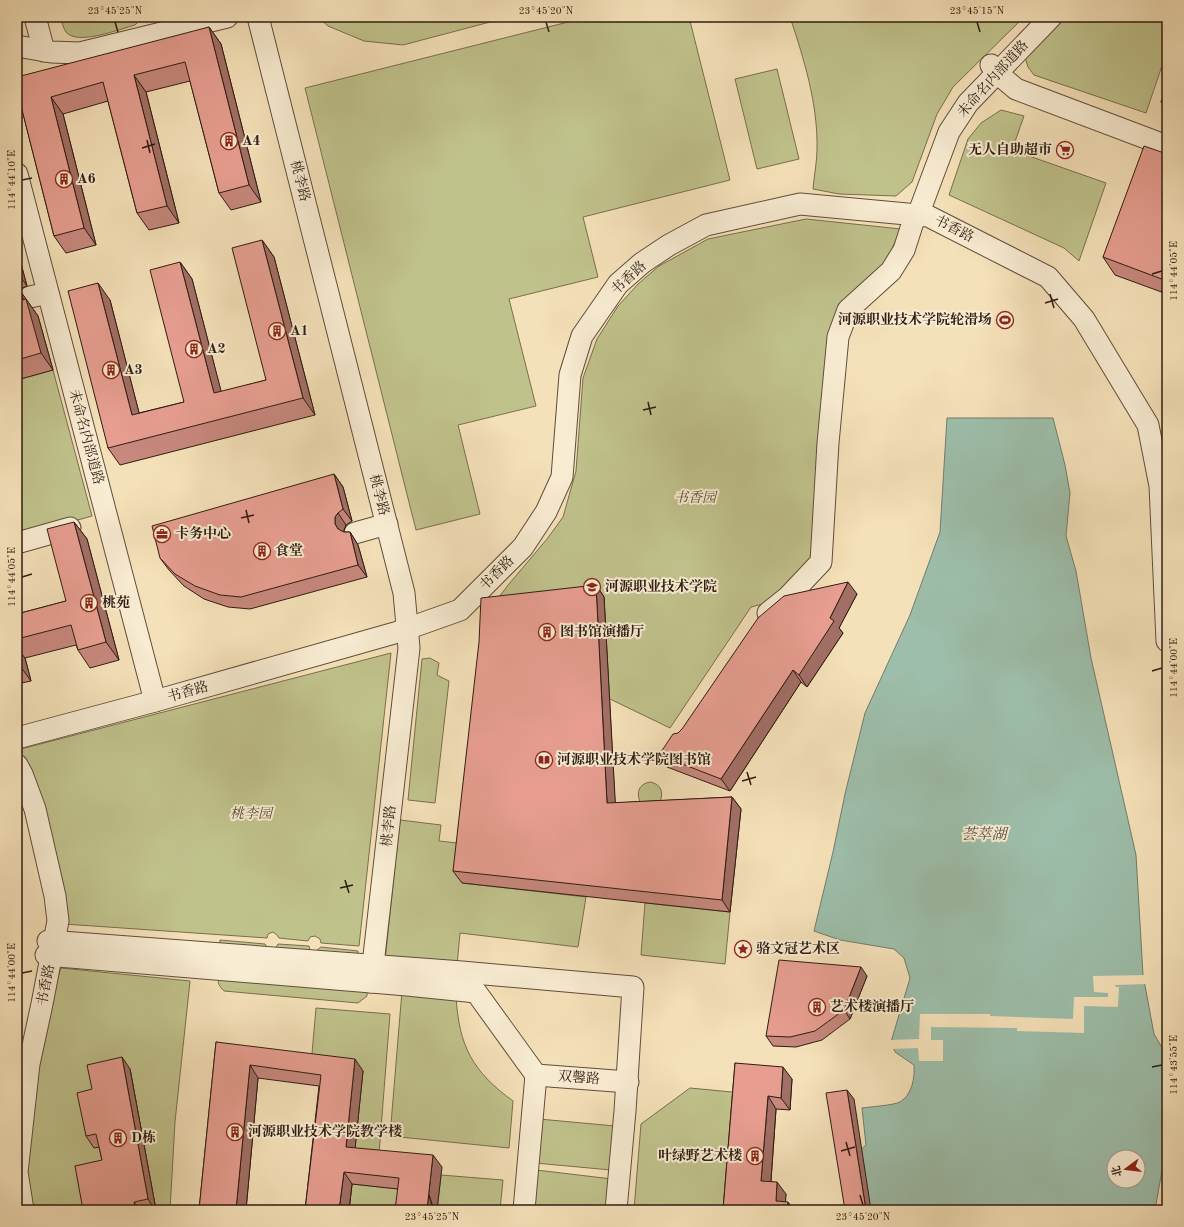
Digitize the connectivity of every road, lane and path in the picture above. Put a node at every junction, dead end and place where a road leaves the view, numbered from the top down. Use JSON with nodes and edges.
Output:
{"nodes":[{"id":1,"x":35,"y":17,"type":"edge"},
{"id":2,"x":194,"y":17,"type":"edge"},
{"id":3,"x":227,"y":17,"type":"edge"},
{"id":4,"x":249,"y":17,"type":"edge"},
{"id":5,"x":258,"y":17,"type":"edge"},
{"id":6,"x":1037,"y":17,"type":"edge"},
{"id":7,"x":1052,"y":17,"type":"edge"},
{"id":8,"x":17,"y":38,"type":"edge"},
{"id":9,"x":17,"y":46,"type":"edge"},
{"id":10,"x":43,"y":47,"type":"junction"},
{"id":11,"x":994,"y":69,"type":"junction"},
{"id":12,"x":1167,"y":146,"type":"edge"},
{"id":13,"x":17,"y":174,"type":"edge"},
{"id":14,"x":17,"y":197,"type":"edge"},
{"id":15,"x":915,"y":213,"type":"junction"},
{"id":16,"x":41,"y":299,"type":"junction"},
{"id":17,"x":1167,"y":475,"type":"edge"},
{"id":18,"x":381,"y":525,"type":"junction"},
{"id":19,"x":70,"y":528,"type":"edge"},
{"id":20,"x":355,"y":533,"type":"dead end"},
{"id":21,"x":17,"y":543,"type":"edge"},
{"id":22,"x":402,"y":626,"type":"junction"},
{"id":23,"x":754,"y":628,"type":"edge"},
{"id":24,"x":1167,"y":641,"type":"edge"},
{"id":25,"x":151,"y":697,"type":"junction"},
{"id":26,"x":17,"y":728,"type":"edge"},
{"id":27,"x":17,"y":738,"type":"edge"},
{"id":28,"x":17,"y":765,"type":"edge"},
{"id":29,"x":17,"y":782,"type":"edge"},
{"id":30,"x":50,"y":949,"type":"junction"},
{"id":31,"x":367,"y":973,"type":"junction"},
{"id":32,"x":536,"y":1075,"type":"junction"},
{"id":33,"x":628,"y":1082,"type":"junction"},
{"id":34,"x":17,"y":1106,"type":"edge"},
{"id":35,"x":23,"y":1210,"type":"edge"},
{"id":36,"x":524,"y":1210,"type":"edge"},
{"id":37,"x":616,"y":1210,"type":"edge"}],
"edges":[{"from":1,"to":10,"type":"street"},
{"from":2,"to":10,"type":"street"},
{"from":3,"to":10,"type":"street"},
{"from":4,"to":18,"type":"street","name":"桃李路"},
{"from":5,"to":18,"type":"street","name":"桃李路"},
{"from":6,"to":11,"type":"street","name":"未命名内部道路"},
{"from":7,"to":11,"type":"street","name":"未命名内部道路"},
{"from":8,"to":10,"type":"street"},
{"from":9,"to":10,"type":"street"},
{"from":11,"to":12,"type":"street"},
{"from":11,"to":15,"type":"street","name":"未命名内部道路"},
{"from":13,"to":16,"type":"street","name":"未命名内部道路"},
{"from":14,"to":16,"type":"street","name":"未命名内部道路"},
{"from":15,"to":17,"type":"street","name":"书香路"},
{"from":15,"to":22,"type":"street","name":"书香路"},
{"from":15,"to":23,"type":"street","name":"未命名内部道路"},
{"from":15,"to":24,"type":"street","name":"书香路"},
{"from":16,"to":25,"type":"street","name":"未命名内部道路"},
{"from":18,"to":20,"type":"street"},
{"from":18,"to":22,"type":"street","name":"桃李路"},
{"from":19,"to":21,"type":"street"},
{"from":22,"to":25,"type":"street","name":"书香路"},
{"from":22,"to":31,"type":"street","name":"桃李路"},
{"from":25,"to":26,"type":"street","name":"书香路"},
{"from":25,"to":27,"type":"street","name":"书香路"},
{"from":28,"to":30,"type":"street","name":"书香路"},
{"from":29,"to":30,"type":"street","name":"书香路"},
{"from":30,"to":31,"type":"street"},
{"from":30,"to":34,"type":"street","name":"书香路"},
{"from":30,"to":35,"type":"street","name":"书香路"},
{"from":31,"to":32,"type":"street"},
{"from":31,"to":33,"type":"street"},
{"from":32,"to":33,"type":"street","name":"双馨路"},
{"from":32,"to":36,"type":"street"},
{"from":33,"to":37,"type":"street"}]}
